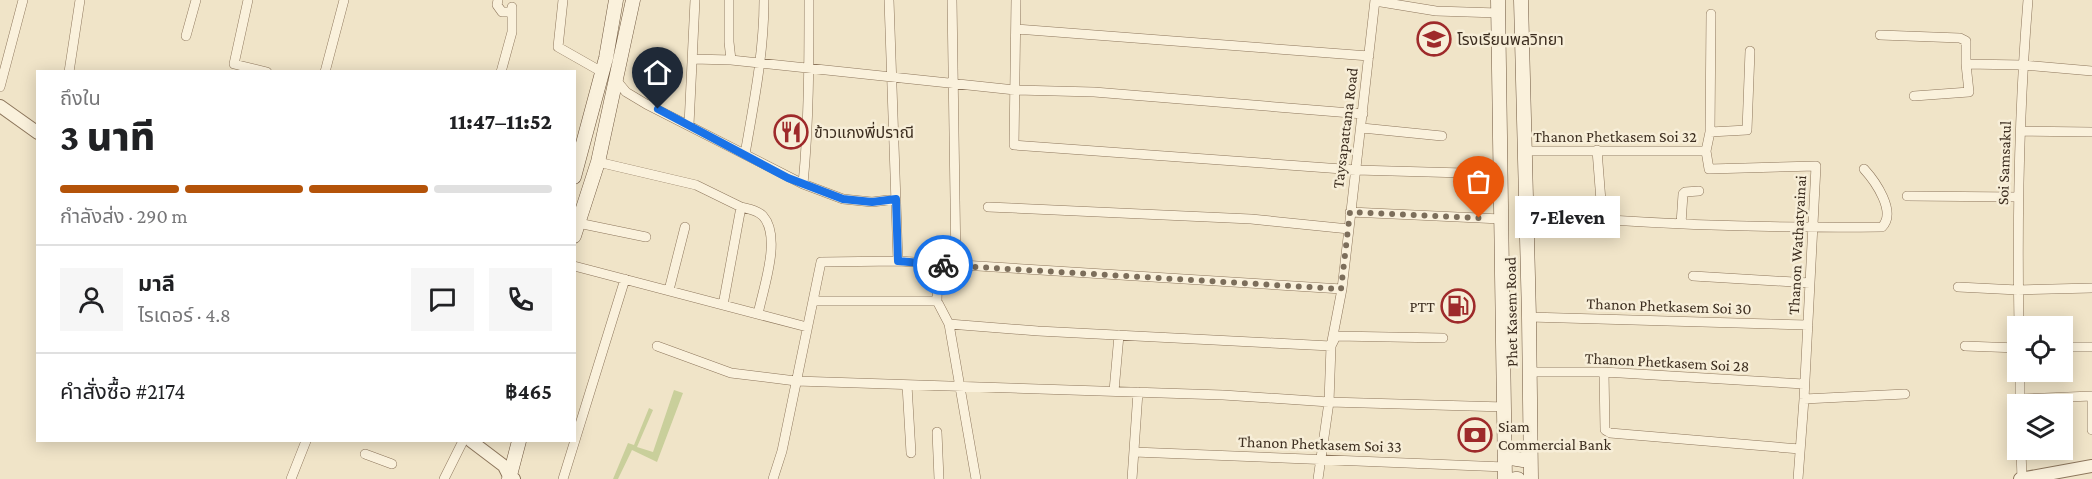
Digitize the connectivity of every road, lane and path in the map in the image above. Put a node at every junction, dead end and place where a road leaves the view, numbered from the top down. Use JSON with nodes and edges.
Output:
{"nodes":[{"id":1,"x":23,"y":0,"type":"edge"},
{"id":2,"x":80,"y":0,"type":"edge"},
{"id":3,"x":196,"y":0,"type":"edge"},
{"id":4,"x":248,"y":0,"type":"edge"},
{"id":5,"x":344,"y":0,"type":"edge"},
{"id":6,"x":498,"y":0,"type":"edge"},
{"id":7,"x":563,"y":0,"type":"edge"},
{"id":8,"x":616,"y":0,"type":"edge"},
{"id":9,"x":633,"y":0,"type":"edge"},
{"id":10,"x":695,"y":0,"type":"edge"},
{"id":11,"x":729,"y":0,"type":"edge"},
{"id":12,"x":764,"y":0,"type":"edge"},
{"id":13,"x":808,"y":0,"type":"edge"},
{"id":14,"x":889,"y":0,"type":"edge"},
{"id":15,"x":952,"y":0,"type":"edge"},
{"id":16,"x":1016,"y":0,"type":"edge"},
{"id":17,"x":1521,"y":0,"type":"edge"},
{"id":18,"x":2028,"y":0,"type":"edge"},
{"id":19,"x":1375,"y":1,"type":"edge"},
{"id":20,"x":1498,"y":7,"type":"edge"},
{"id":21,"x":1711,"y":14,"type":"dead end"},
{"id":22,"x":1016,"y":29,"type":"junction"},
{"id":23,"x":1880,"y":35,"type":"dead end"},
{"id":24,"x":186,"y":36,"type":"dead end"},
{"id":25,"x":1750,"y":51,"type":"dead end"},
{"id":26,"x":1369,"y":57,"type":"junction"},
{"id":27,"x":693,"y":58,"type":"junction"},
{"id":28,"x":731,"y":60,"type":"junction"},
{"id":29,"x":760,"y":64,"type":"junction"},
{"id":30,"x":1966,"y":64,"type":"junction"},
{"id":31,"x":2023,"y":65,"type":"junction"},
{"id":32,"x":233,"y":68,"type":"edge"},
{"id":33,"x":69,"y":70,"type":"edge"},
{"id":34,"x":250,"y":70,"type":"edge"},
{"id":35,"x":326,"y":70,"type":"edge"},
{"id":36,"x":504,"y":70,"type":"edge"},
{"id":37,"x":809,"y":70,"type":"junction"},
{"id":38,"x":2092,"y":71,"type":"edge"},
{"id":39,"x":602,"y":72,"type":"junction"},
{"id":40,"x":1499,"y":77,"type":"junction"},
{"id":41,"x":1522,"y":77,"type":"junction"},
{"id":42,"x":893,"y":78,"type":"junction"},
{"id":43,"x":616,"y":80,"type":"junction"},
{"id":44,"x":952,"y":82,"type":"junction"},
{"id":45,"x":0,"y":87,"type":"edge"},
{"id":46,"x":1015,"y":90,"type":"junction"},
{"id":47,"x":1914,"y":96,"type":"dead end"},
{"id":48,"x":0,"y":105,"type":"edge"},
{"id":49,"x":1363,"y":114,"type":"junction"},
{"id":50,"x":688,"y":125,"type":"junction"},
{"id":51,"x":1362,"y":128,"type":"junction"},
{"id":52,"x":2021,"y":131,"type":"junction"},
{"id":53,"x":36,"y":132,"type":"edge"},
{"id":54,"x":1710,"y":132,"type":"junction"},
{"id":55,"x":2092,"y":132,"type":"edge"},
{"id":56,"x":1442,"y":136,"type":"dead end"},
{"id":57,"x":1597,"y":150,"type":"junction"},
{"id":58,"x":1524,"y":151,"type":"junction"},
{"id":59,"x":1706,"y":151,"type":"junction"},
{"id":60,"x":745,"y":154,"type":"junction"},
{"id":61,"x":598,"y":162,"type":"junction"},
{"id":62,"x":1864,"y":169,"type":"dead end"},
{"id":63,"x":576,"y":170,"type":"edge"},
{"id":64,"x":1356,"y":170,"type":"junction"},
{"id":65,"x":1500,"y":174,"type":"junction"},
{"id":66,"x":803,"y":184,"type":"junction"},
{"id":67,"x":1699,"y":191,"type":"dead end"},
{"id":68,"x":1907,"y":196,"type":"dead end"},
{"id":69,"x":2018,"y":197,"type":"junction"},
{"id":70,"x":896,"y":199,"type":"junction"},
{"id":71,"x":741,"y":207,"type":"junction"},
{"id":72,"x":988,"y":207,"type":"dead end"},
{"id":73,"x":1350,"y":212,"type":"junction"},
{"id":74,"x":1501,"y":219,"type":"junction"},
{"id":75,"x":1681,"y":224,"type":"junction"},
{"id":76,"x":685,"y":227,"type":"dead end"},
{"id":77,"x":1813,"y":228,"type":"junction"},
{"id":78,"x":576,"y":229,"type":"edge"},
{"id":79,"x":1349,"y":229,"type":"junction"},
{"id":80,"x":646,"y":237,"type":"dead end"},
{"id":81,"x":898,"y":261,"type":"junction"},
{"id":82,"x":938,"y":265,"type":"junction"},
{"id":83,"x":956,"y":265,"type":"junction"},
{"id":84,"x":576,"y":267,"type":"edge"},
{"id":85,"x":1693,"y":276,"type":"dead end"},
{"id":86,"x":625,"y":279,"type":"junction"},
{"id":87,"x":1810,"y":282,"type":"junction"},
{"id":88,"x":1958,"y":286,"type":"dead end"},
{"id":89,"x":2092,"y":288,"type":"edge"},
{"id":90,"x":1341,"y":289,"type":"junction"},
{"id":91,"x":669,"y":290,"type":"junction"},
{"id":92,"x":2018,"y":290,"type":"junction"},
{"id":93,"x":814,"y":301,"type":"junction"},
{"id":94,"x":937,"y":301,"type":"junction"},
{"id":95,"x":723,"y":305,"type":"junction"},
{"id":96,"x":758,"y":314,"type":"junction"},
{"id":97,"x":1529,"y":316,"type":"junction"},
{"id":98,"x":2019,"y":316,"type":"edge"},
{"id":99,"x":949,"y":324,"type":"junction"},
{"id":100,"x":1808,"y":325,"type":"junction"},
{"id":101,"x":807,"y":327,"type":"junction"},
{"id":102,"x":1119,"y":335,"type":"junction"},
{"id":103,"x":1443,"y":338,"type":"dead end"},
{"id":104,"x":657,"y":346,"type":"dead end"},
{"id":105,"x":1331,"y":346,"type":"junction"},
{"id":106,"x":1965,"y":346,"type":"dead end"},
{"id":107,"x":2073,"y":347,"type":"edge"},
{"id":108,"x":2092,"y":347,"type":"edge"},
{"id":109,"x":2007,"y":348,"type":"edge"},
{"id":110,"x":1529,"y":372,"type":"junction"},
{"id":111,"x":1604,"y":372,"type":"junction"},
{"id":112,"x":796,"y":381,"type":"junction"},
{"id":113,"x":1804,"y":384,"type":"junction"},
{"id":114,"x":906,"y":385,"type":"junction"},
{"id":115,"x":959,"y":387,"type":"junction"},
{"id":116,"x":1114,"y":391,"type":"junction"},
{"id":117,"x":1138,"y":392,"type":"junction"},
{"id":118,"x":1905,"y":394,"type":"dead end"},
{"id":119,"x":2073,"y":398,"type":"edge"},
{"id":120,"x":1804,"y":399,"type":"junction"},
{"id":121,"x":1329,"y":402,"type":"junction"},
{"id":122,"x":1505,"y":407,"type":"junction"},
{"id":123,"x":2092,"y":430,"type":"edge"},
{"id":124,"x":937,"y":432,"type":"dead end"},
{"id":125,"x":576,"y":437,"type":"edge"},
{"id":126,"x":306,"y":442,"type":"edge"},
{"id":127,"x":462,"y":442,"type":"edge"},
{"id":128,"x":472,"y":442,"type":"edge"},
{"id":129,"x":510,"y":442,"type":"edge"},
{"id":130,"x":519,"y":442,"type":"edge"},
{"id":131,"x":574,"y":442,"type":"edge"},
{"id":132,"x":1800,"y":449,"type":"junction"},
{"id":133,"x":1505,"y":450,"type":"junction"},
{"id":134,"x":1530,"y":451,"type":"junction"},
{"id":135,"x":1134,"y":452,"type":"junction"},
{"id":136,"x":911,"y":453,"type":"dead end"},
{"id":137,"x":365,"y":454,"type":"dead end"},
{"id":138,"x":1320,"y":459,"type":"junction"},
{"id":139,"x":2021,"y":460,"type":"edge"},
{"id":140,"x":392,"y":464,"type":"dead end"},
{"id":141,"x":2092,"y":466,"type":"edge"},
{"id":142,"x":1505,"y":473,"type":"edge"},
{"id":143,"x":508,"y":476,"type":"edge"},
{"id":144,"x":291,"y":479,"type":"edge"},
{"id":145,"x":444,"y":479,"type":"edge"},
{"id":146,"x":563,"y":479,"type":"edge"},
{"id":147,"x":773,"y":479,"type":"edge"},
{"id":148,"x":939,"y":479,"type":"edge"},
{"id":149,"x":976,"y":479,"type":"edge"},
{"id":150,"x":1132,"y":479,"type":"edge"},
{"id":151,"x":1318,"y":479,"type":"edge"},
{"id":152,"x":1531,"y":479,"type":"edge"},
{"id":153,"x":1798,"y":479,"type":"edge"},
{"id":154,"x":2021,"y":479,"type":"edge"}],
"edges":[{"from":1,"to":45,"type":"street"},
{"from":2,"to":33,"type":"street"},
{"from":3,"to":24,"type":"street"},
{"from":4,"to":32,"type":"street"},
{"from":5,"to":35,"type":"street"},
{"from":6,"to":36,"type":"street"},
{"from":7,"to":39,"type":"street"},
{"from":8,"to":39,"type":"main road"},
{"from":9,"to":43,"type":"main road"},
{"from":10,"to":27,"type":"street"},
{"from":11,"to":28,"type":"street"},
{"from":12,"to":29,"type":"street"},
{"from":13,"to":37,"type":"street"},
{"from":14,"to":42,"type":"street"},
{"from":15,"to":44,"type":"street"},
{"from":16,"to":22,"type":"street"},
{"from":17,"to":41,"type":"main road","name":"Phet Kasem Road"},
{"from":18,"to":31,"type":"street","name":"Soi Samsakul"},
{"from":19,"to":20,"type":"street"},
{"from":19,"to":26,"type":"street","name":"Taysapattana Road"},
{"from":20,"to":40,"type":"main road","name":"Phet Kasem Road"},
{"from":21,"to":54,"type":"street"},
{"from":22,"to":26,"type":"street"},
{"from":22,"to":46,"type":"street"},
{"from":23,"to":30,"type":"street"},
{"from":25,"to":54,"type":"street"},
{"from":26,"to":49,"type":"street","name":"Taysapattana Road"},
{"from":27,"to":28,"type":"street"},
{"from":27,"to":50,"type":"street"},
{"from":28,"to":29,"type":"street"},
{"from":29,"to":37,"type":"street"},
{"from":29,"to":60,"type":"street"},
{"from":30,"to":31,"type":"street"},
{"from":30,"to":47,"type":"street"},
{"from":31,"to":38,"type":"street"},
{"from":31,"to":52,"type":"street","name":"Soi Samsakul"},
{"from":32,"to":34,"type":"street"},
{"from":37,"to":42,"type":"street"},
{"from":37,"to":66,"type":"street"},
{"from":39,"to":63,"type":"main road"},
{"from":40,"to":41,"type":"main road"},
{"from":40,"to":65,"type":"main road","name":"Phet Kasem Road"},
{"from":41,"to":58,"type":"main road","name":"Phet Kasem Road"},
{"from":42,"to":44,"type":"street"},
{"from":42,"to":70,"type":"street"},
{"from":43,"to":50,"type":"street"},
{"from":43,"to":61,"type":"main road"},
{"from":44,"to":46,"type":"street"},
{"from":44,"to":83,"type":"street"},
{"from":46,"to":49,"type":"street"},
{"from":46,"to":64,"type":"street"},
{"from":48,"to":53,"type":"street"},
{"from":49,"to":51,"type":"street","name":"Taysapattana Road"},
{"from":50,"to":60,"type":"street"},
{"from":51,"to":56,"type":"street"},
{"from":51,"to":64,"type":"street","name":"Taysapattana Road"},
{"from":52,"to":55,"type":"street"},
{"from":52,"to":69,"type":"street","name":"Soi Samsakul"},
{"from":54,"to":59,"type":"street"},
{"from":57,"to":58,"type":"street","name":"Thanon Phetkasem Soi 32"},
{"from":57,"to":59,"type":"street","name":"Thanon Phetkasem Soi 32"},
{"from":57,"to":75,"type":"street"},
{"from":58,"to":97,"type":"main road","name":"Phet Kasem Road"},
{"from":59,"to":77,"type":"street","name":"Thanon Wathatyainai"},
{"from":60,"to":66,"type":"street"},
{"from":61,"to":71,"type":"street"},
{"from":61,"to":78,"type":"main road"},
{"from":62,"to":77,"type":"street"},
{"from":64,"to":65,"type":"street"},
{"from":64,"to":73,"type":"street","name":"Taysapattana Road"},
{"from":65,"to":74,"type":"main road","name":"Phet Kasem Road"},
{"from":66,"to":70,"type":"street"},
{"from":67,"to":75,"type":"street"},
{"from":68,"to":69,"type":"street"},
{"from":69,"to":92,"type":"street","name":"Soi Samsakul"},
{"from":70,"to":81,"type":"street"},
{"from":71,"to":95,"type":"street"},
{"from":71,"to":96,"type":"street"},
{"from":72,"to":79,"type":"street"},
{"from":73,"to":74,"type":"street"},
{"from":73,"to":79,"type":"street","name":"Taysapattana Road"},
{"from":74,"to":122,"type":"main road","name":"Phet Kasem Road"},
{"from":75,"to":77,"type":"street"},
{"from":76,"to":91,"type":"street"},
{"from":77,"to":87,"type":"street","name":"Thanon Wathatyainai"},
{"from":78,"to":80,"type":"street"},
{"from":79,"to":90,"type":"street","name":"Taysapattana Road"},
{"from":81,"to":82,"type":"street"},
{"from":81,"to":93,"type":"street"},
{"from":82,"to":83,"type":"street"},
{"from":82,"to":94,"type":"street"},
{"from":83,"to":90,"type":"street"},
{"from":84,"to":86,"type":"street"},
{"from":85,"to":87,"type":"street"},
{"from":86,"to":91,"type":"street"},
{"from":86,"to":125,"type":"street"},
{"from":87,"to":100,"type":"street","name":"Thanon Wathatyainai"},
{"from":88,"to":92,"type":"street"},
{"from":89,"to":92,"type":"street"},
{"from":90,"to":105,"type":"street","name":"Taysapattana Road"},
{"from":91,"to":95,"type":"street"},
{"from":92,"to":98,"type":"street","name":"Soi Samsakul"},
{"from":93,"to":94,"type":"street"},
{"from":93,"to":101,"type":"street"},
{"from":94,"to":99,"type":"street"},
{"from":95,"to":96,"type":"street"},
{"from":96,"to":101,"type":"street"},
{"from":97,"to":100,"type":"street","name":"Thanon Phetkasem Soi 30"},
{"from":97,"to":110,"type":"main road","name":"Phet Kasem Road"},
{"from":99,"to":102,"type":"street"},
{"from":99,"to":115,"type":"street"},
{"from":100,"to":113,"type":"street","name":"Thanon Wathatyainai"},
{"from":101,"to":112,"type":"street"},
{"from":102,"to":105,"type":"street"},
{"from":102,"to":116,"type":"street"},
{"from":103,"to":105,"type":"street"},
{"from":104,"to":112,"type":"street"},
{"from":105,"to":121,"type":"street","name":"Taysapattana Road"},
{"from":106,"to":109,"type":"street"},
{"from":107,"to":108,"type":"street"},
{"from":110,"to":111,"type":"street","name":"Thanon Phetkasem Soi 28"},
{"from":110,"to":134,"type":"main road","name":"Phet Kasem Road"},
{"from":111,"to":113,"type":"street","name":"Thanon Phetkasem Soi 28"},
{"from":111,"to":132,"type":"street"},
{"from":112,"to":114,"type":"street"},
{"from":112,"to":147,"type":"street"},
{"from":113,"to":120,"type":"street","name":"Thanon Wathatyainai"},
{"from":114,"to":115,"type":"street"},
{"from":114,"to":136,"type":"street"},
{"from":115,"to":116,"type":"street"},
{"from":115,"to":149,"type":"street"},
{"from":116,"to":117,"type":"street"},
{"from":117,"to":121,"type":"street"},
{"from":117,"to":135,"type":"street"},
{"from":118,"to":120,"type":"street"},
{"from":119,"to":123,"type":"street"},
{"from":120,"to":132,"type":"street","name":"Thanon Wathatyainai"},
{"from":121,"to":122,"type":"street"},
{"from":121,"to":138,"type":"street","name":"Taysapattana Road"},
{"from":122,"to":133,"type":"main road","name":"Phet Kasem Road"},
{"from":124,"to":148,"type":"street"},
{"from":126,"to":144,"type":"street"},
{"from":127,"to":145,"type":"street"},
{"from":128,"to":143,"type":"street"},
{"from":129,"to":143,"type":"main road"},
{"from":130,"to":143,"type":"main road"},
{"from":131,"to":146,"type":"street"},
{"from":132,"to":153,"type":"street","name":"Thanon Wathatyainai"},
{"from":133,"to":134,"type":"main road"},
{"from":133,"to":142,"type":"main road","name":"Phet Kasem Road"},
{"from":134,"to":152,"type":"main road","name":"Phet Kasem Road"},
{"from":135,"to":138,"type":"street","name":"Thanon Phetkasem Soi 33"},
{"from":135,"to":150,"type":"street"},
{"from":137,"to":140,"type":"street"},
{"from":138,"to":142,"type":"street","name":"Thanon Phetkasem Soi 33"},
{"from":138,"to":151,"type":"street","name":"Taysapattana Road"},
{"from":139,"to":154,"type":"street"},
{"from":141,"to":154,"type":"street"}]}
